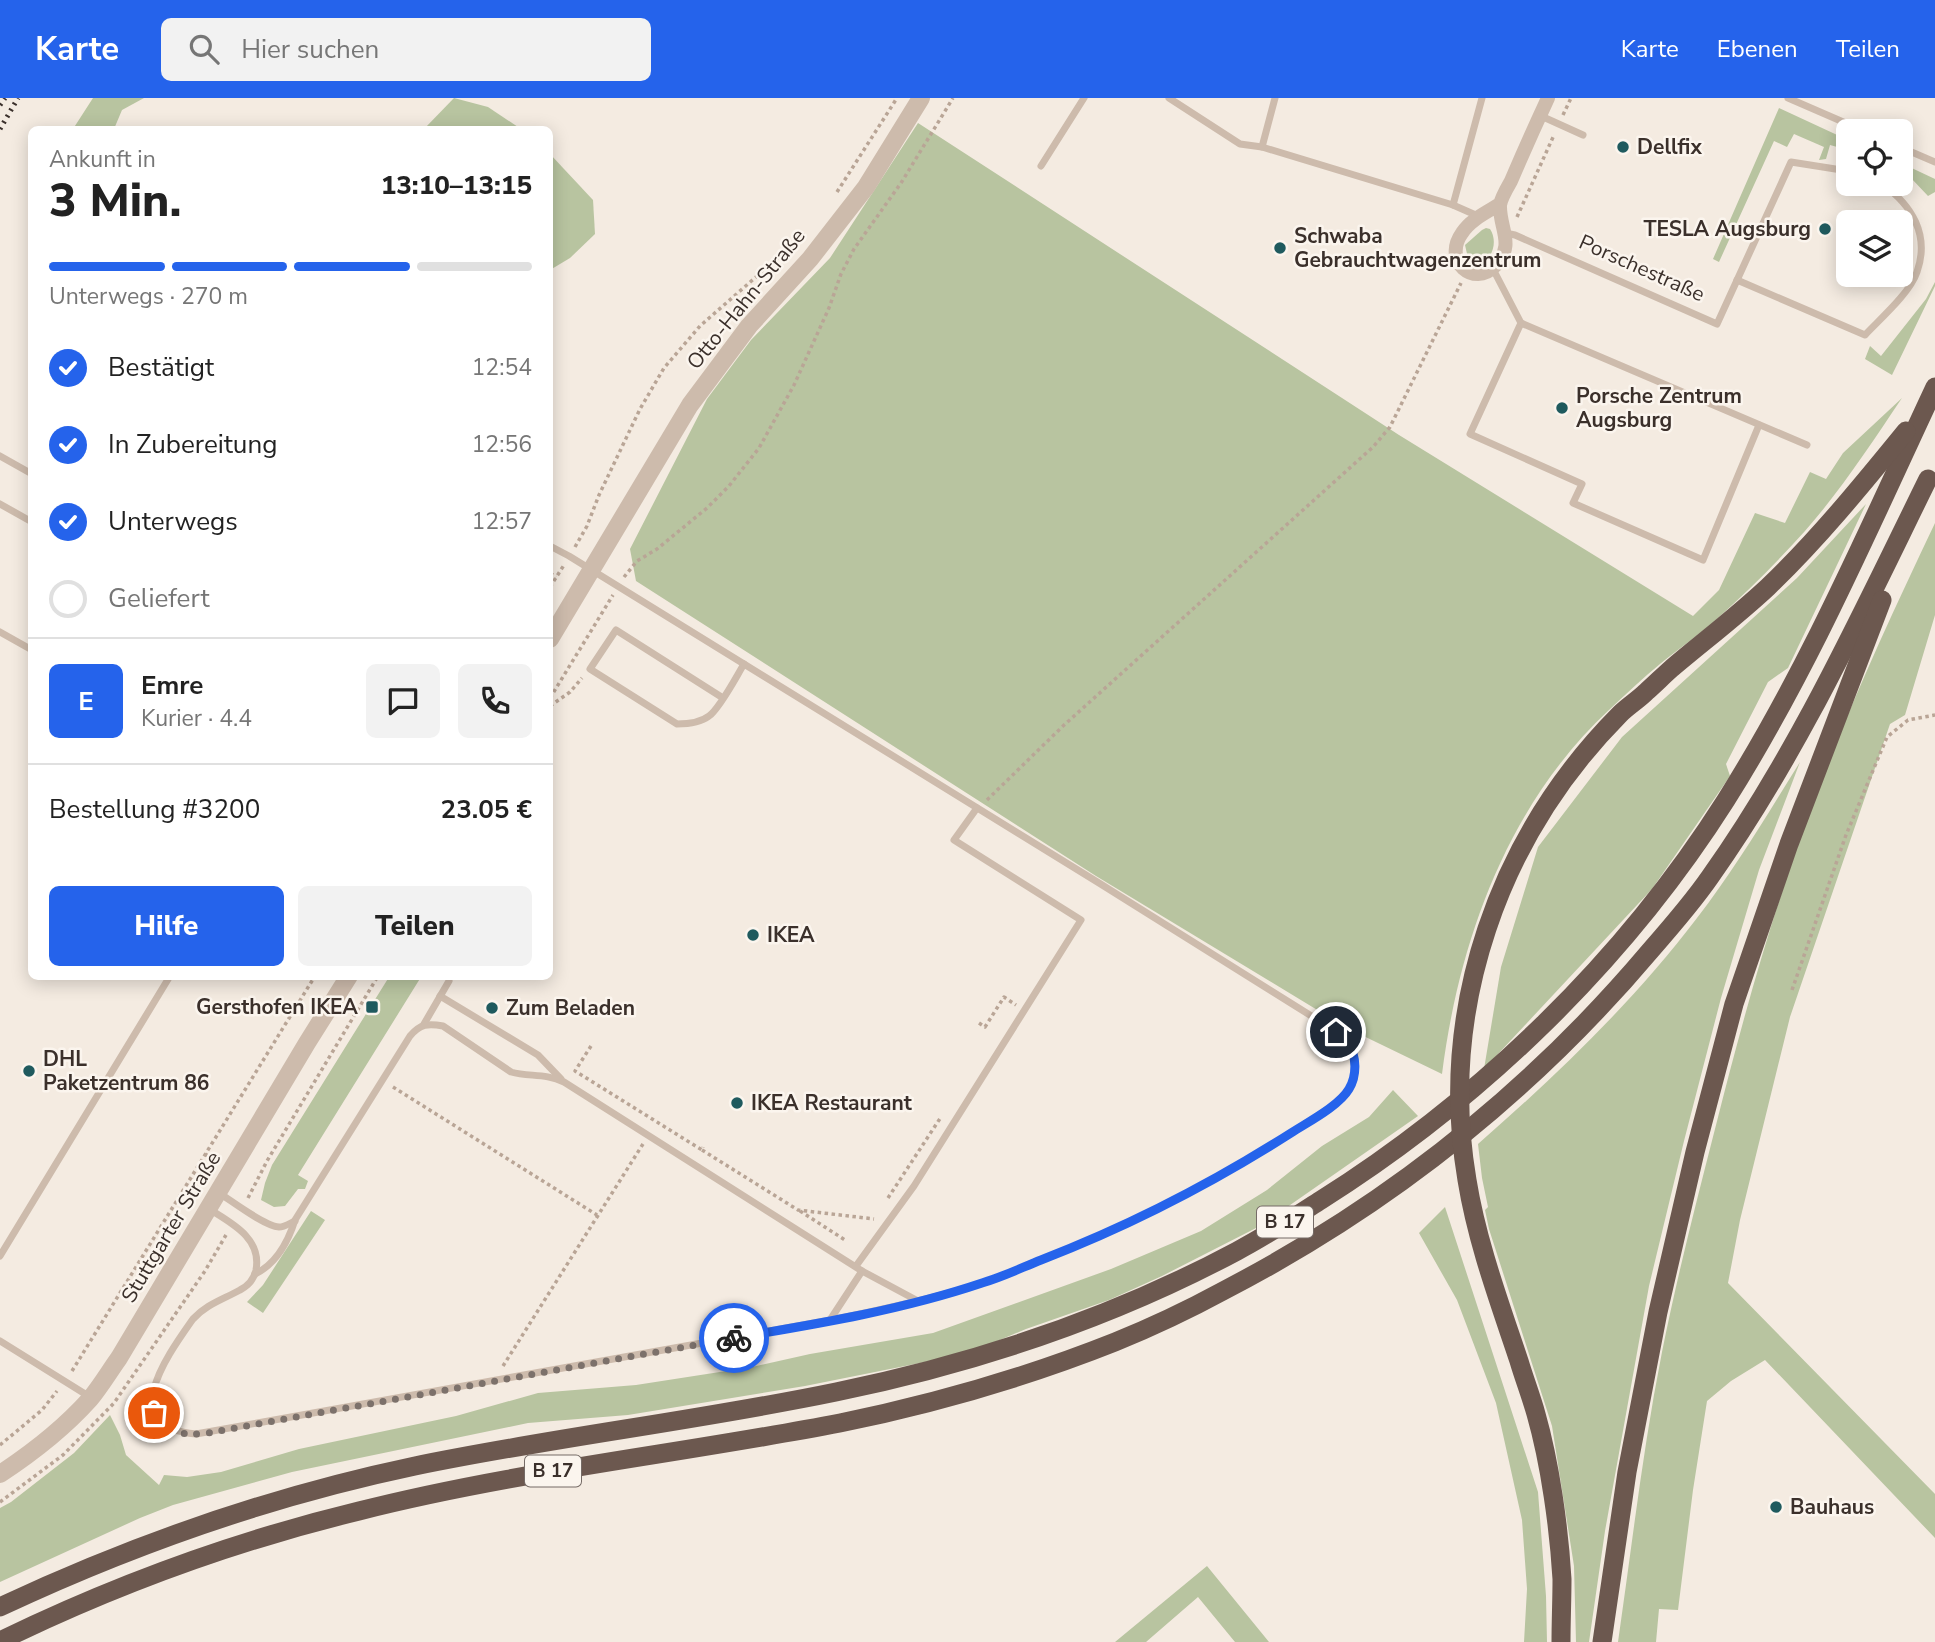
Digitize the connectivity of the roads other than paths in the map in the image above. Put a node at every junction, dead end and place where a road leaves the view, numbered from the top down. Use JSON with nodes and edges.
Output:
{"nodes":[{"id":1,"x":921,"y":98,"type":"edge"},
{"id":2,"x":1084,"y":98,"type":"edge"},
{"id":3,"x":1170,"y":98,"type":"edge"},
{"id":4,"x":1275,"y":98,"type":"edge"},
{"id":5,"x":1482,"y":98,"type":"edge"},
{"id":6,"x":1548,"y":98,"type":"edge"},
{"id":7,"x":1788,"y":98,"type":"edge"},
{"id":8,"x":1540,"y":115,"type":"junction"},
{"id":9,"x":1836,"y":119,"type":"edge"},
{"id":10,"x":1583,"y":135,"type":"dead end"},
{"id":11,"x":1262,"y":146,"type":"junction"},
{"id":12,"x":1913,"y":153,"type":"edge"},
{"id":13,"x":1935,"y":162,"type":"edge"},
{"id":14,"x":1041,"y":166,"type":"dead end"},
{"id":15,"x":1836,"y":170,"type":"edge"},
{"id":16,"x":1897,"y":196,"type":"edge"},
{"id":17,"x":1500,"y":204,"type":"junction"},
{"id":18,"x":1453,"y":205,"type":"junction"},
{"id":19,"x":1479,"y":216,"type":"junction"},
{"id":20,"x":1510,"y":234,"type":"junction"},
{"id":21,"x":1493,"y":269,"type":"junction"},
{"id":22,"x":1737,"y":279,"type":"junction"},
{"id":23,"x":1521,"y":323,"type":"junction"},
{"id":24,"x":1935,"y":387,"type":"edge"},
{"id":25,"x":1925,"y":408,"type":"junction"},
{"id":26,"x":1759,"y":425,"type":"junction"},
{"id":27,"x":1807,"y":445,"type":"dead end"},
{"id":28,"x":0,"y":456,"type":"edge"},
{"id":29,"x":1931,"y":470,"type":"edge"},
{"id":30,"x":28,"y":472,"type":"edge"},
{"id":31,"x":0,"y":504,"type":"edge"},
{"id":32,"x":28,"y":521,"type":"edge"},
{"id":33,"x":553,"y":548,"type":"edge"},
{"id":34,"x":590,"y":570,"type":"junction"},
{"id":35,"x":0,"y":632,"type":"edge"},
{"id":36,"x":553,"y":634,"type":"edge"},
{"id":37,"x":28,"y":648,"type":"edge"},
{"id":38,"x":744,"y":664,"type":"junction"},
{"id":39,"x":723,"y":698,"type":"junction"},
{"id":40,"x":977,"y":807,"type":"junction"},
{"id":41,"x":168,"y":980,"type":"edge"},
{"id":42,"x":346,"y":980,"type":"edge"},
{"id":43,"x":449,"y":981,"type":"dead end"},
{"id":44,"x":440,"y":996,"type":"junction"},
{"id":45,"x":424,"y":1024,"type":"junction"},
{"id":46,"x":564,"y":1082,"type":"junction"},
{"id":47,"x":219,"y":1192,"type":"junction"},
{"id":48,"x":209,"y":1209,"type":"junction"},
{"id":49,"x":295,"y":1220,"type":"junction"},
{"id":50,"x":0,"y":1256,"type":"edge"},
{"id":51,"x":859,"y":1268,"type":"junction"},
{"id":52,"x":255,"y":1274,"type":"junction"},
{"id":53,"x":918,"y":1301,"type":"junction"},
{"id":54,"x":830,"y":1320,"type":"junction"},
{"id":55,"x":0,"y":1341,"type":"edge"},
{"id":56,"x":91,"y":1398,"type":"junction"},
{"id":57,"x":0,"y":1474,"type":"edge"},
{"id":58,"x":0,"y":1607,"type":"edge"},
{"id":59,"x":0,"y":1641,"type":"edge"},
{"id":60,"x":1561,"y":1642,"type":"edge"},
{"id":61,"x":1602,"y":1642,"type":"edge"}],
"edges":[{"from":1,"to":34,"type":"street","name":"Otto-Hahn-Straße"},
{"from":2,"to":14,"type":"lane"},
{"from":3,"to":11,"type":"lane"},
{"from":4,"to":11,"type":"lane"},
{"from":5,"to":18,"type":"lane"},
{"from":6,"to":8,"type":"street"},
{"from":7,"to":9,"type":"lane"},
{"from":8,"to":10,"type":"lane"},
{"from":8,"to":17,"type":"street"},
{"from":11,"to":18,"type":"lane"},
{"from":12,"to":13,"type":"lane"},
{"from":15,"to":22,"type":"lane"},
{"from":16,"to":22,"type":"lane"},
{"from":17,"to":19,"type":"street"},
{"from":17,"to":20,"type":"street"},
{"from":18,"to":19,"type":"lane"},
{"from":19,"to":21,"type":"street"},
{"from":20,"to":21,"type":"street"},
{"from":20,"to":22,"type":"lane","name":"Porschestraße"},
{"from":21,"to":23,"type":"lane"},
{"from":23,"to":26,"type":"lane"},
{"from":23,"to":26,"type":"lane"},
{"from":24,"to":25,"type":"highway","number":"B 17"},
{"from":25,"to":58,"type":"highway","number":"B 17"},
{"from":25,"to":60,"type":"highway"},
{"from":26,"to":27,"type":"lane"},
{"from":28,"to":30,"type":"lane"},
{"from":29,"to":59,"type":"highway","number":"B 17"},
{"from":29,"to":61,"type":"highway"},
{"from":31,"to":32,"type":"lane"},
{"from":33,"to":34,"type":"lane"},
{"from":34,"to":36,"type":"street"},
{"from":34,"to":38,"type":"lane"},
{"from":35,"to":37,"type":"lane"},
{"from":38,"to":39,"type":"lane"},
{"from":38,"to":40,"type":"lane"},
{"from":39,"to":39,"type":"lane"},
{"from":40,"to":51,"type":"lane"},
{"from":40,"to":53,"type":"lane"},
{"from":41,"to":50,"type":"lane"},
{"from":42,"to":47,"type":"street","name":"Stuttgarter Straße"},
{"from":43,"to":44,"type":"lane"},
{"from":44,"to":45,"type":"lane"},
{"from":44,"to":46,"type":"lane"},
{"from":45,"to":46,"type":"lane"},
{"from":45,"to":49,"type":"lane"},
{"from":46,"to":51,"type":"lane"},
{"from":47,"to":48,"type":"street","name":"Stuttgarter Straße"},
{"from":47,"to":49,"type":"lane"},
{"from":48,"to":52,"type":"lane"},
{"from":48,"to":56,"type":"street","name":"Stuttgarter Straße"},
{"from":49,"to":52,"type":"lane"},
{"from":51,"to":53,"type":"lane"},
{"from":51,"to":54,"type":"lane"},
{"from":52,"to":54,"type":"lane"},
{"from":53,"to":54,"type":"lane"},
{"from":55,"to":56,"type":"lane"},
{"from":56,"to":57,"type":"street","name":"Stuttgarter Straße"}]}
